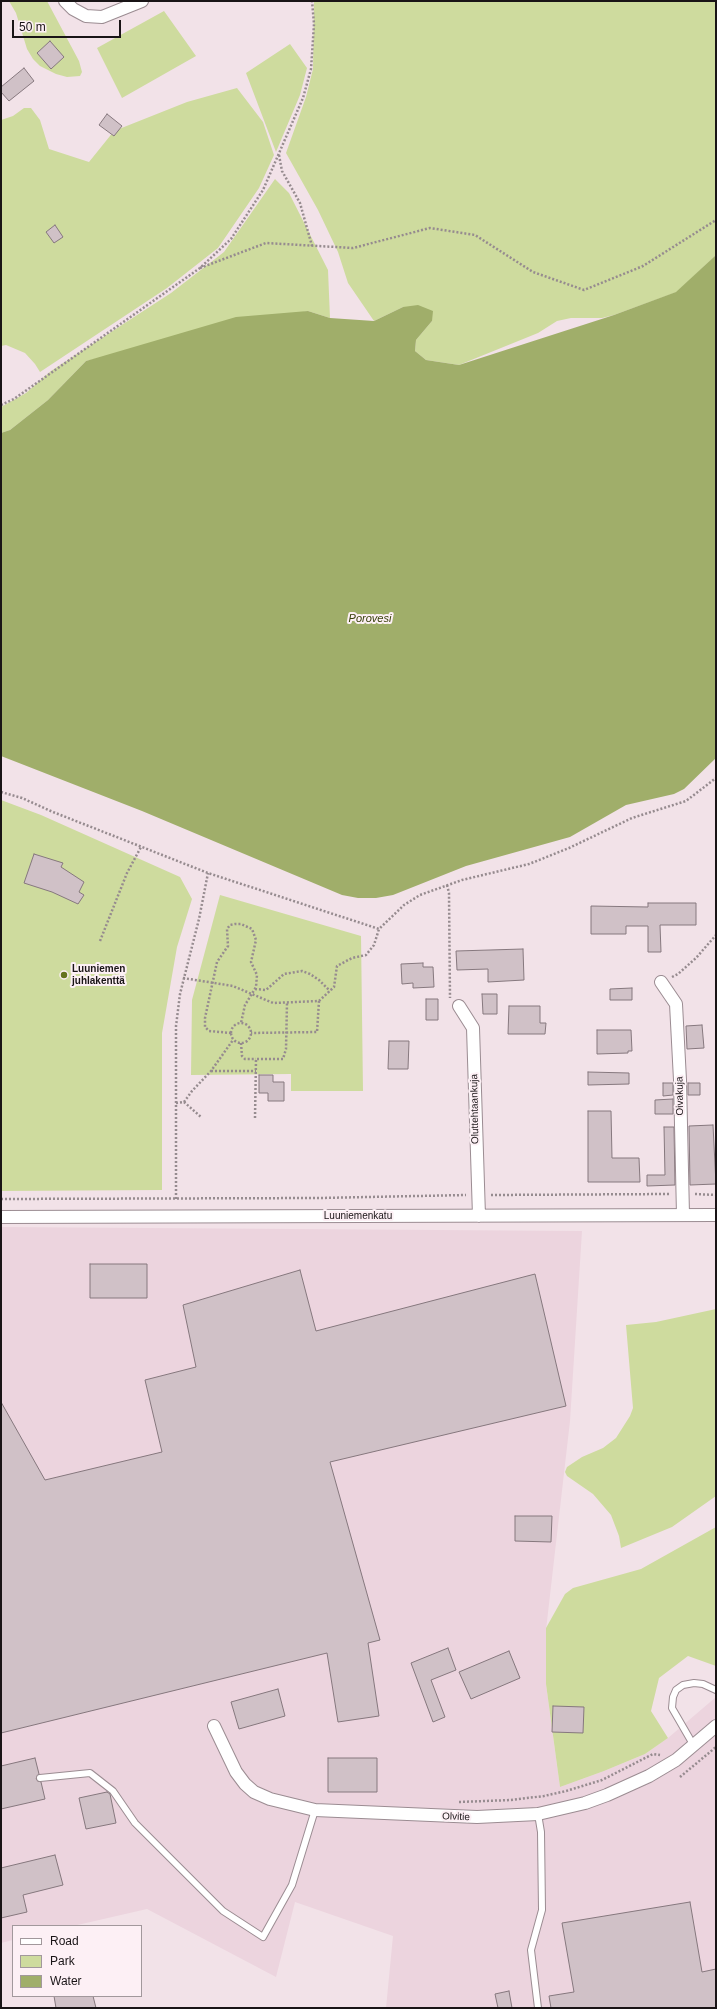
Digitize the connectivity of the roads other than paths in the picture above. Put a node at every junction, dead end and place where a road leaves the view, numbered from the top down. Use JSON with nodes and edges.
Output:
{"nodes":[{"id":1,"x":65,"y":1,"type":"edge"},
{"id":2,"x":142,"y":1,"type":"edge"},
{"id":3,"x":661,"y":982,"type":"road end"},
{"id":4,"x":459,"y":1006,"type":"road end"},
{"id":5,"x":683,"y":1215,"type":"junction"},
{"id":6,"x":716,"y":1215,"type":"edge"},
{"id":7,"x":1,"y":1216,"type":"edge"},
{"id":8,"x":479,"y":1216,"type":"junction"},
{"id":9,"x":716,"y":1690,"type":"edge"},
{"id":10,"x":214,"y":1726,"type":"dead end"},
{"id":11,"x":716,"y":1726,"type":"edge"},
{"id":12,"x":694,"y":1746,"type":"junction"},
{"id":13,"x":40,"y":1778,"type":"dead end"},
{"id":14,"x":315,"y":1810,"type":"junction"},
{"id":15,"x":538,"y":1814,"type":"junction"},
{"id":16,"x":538,"y":2008,"type":"edge"}],
"edges":[{"from":1,"to":2,"type":"street"},
{"from":3,"to":5,"type":"street","name":"Oivakuja"},
{"from":4,"to":8,"type":"street","name":"Oluttehtaankuja"},
{"from":5,"to":6,"type":"street","name":"Luuniemenkatu"},
{"from":5,"to":8,"type":"street","name":"Luuniemenkatu"},
{"from":7,"to":8,"type":"street","name":"Luuniemenkatu"},
{"from":9,"to":12,"type":"lane"},
{"from":10,"to":14,"type":"street","name":"Olvitie"},
{"from":11,"to":12,"type":"street","name":"Olvitie"},
{"from":12,"to":15,"type":"street","name":"Olvitie"},
{"from":13,"to":14,"type":"lane"},
{"from":14,"to":15,"type":"street","name":"Olvitie"},
{"from":15,"to":16,"type":"lane"}]}
